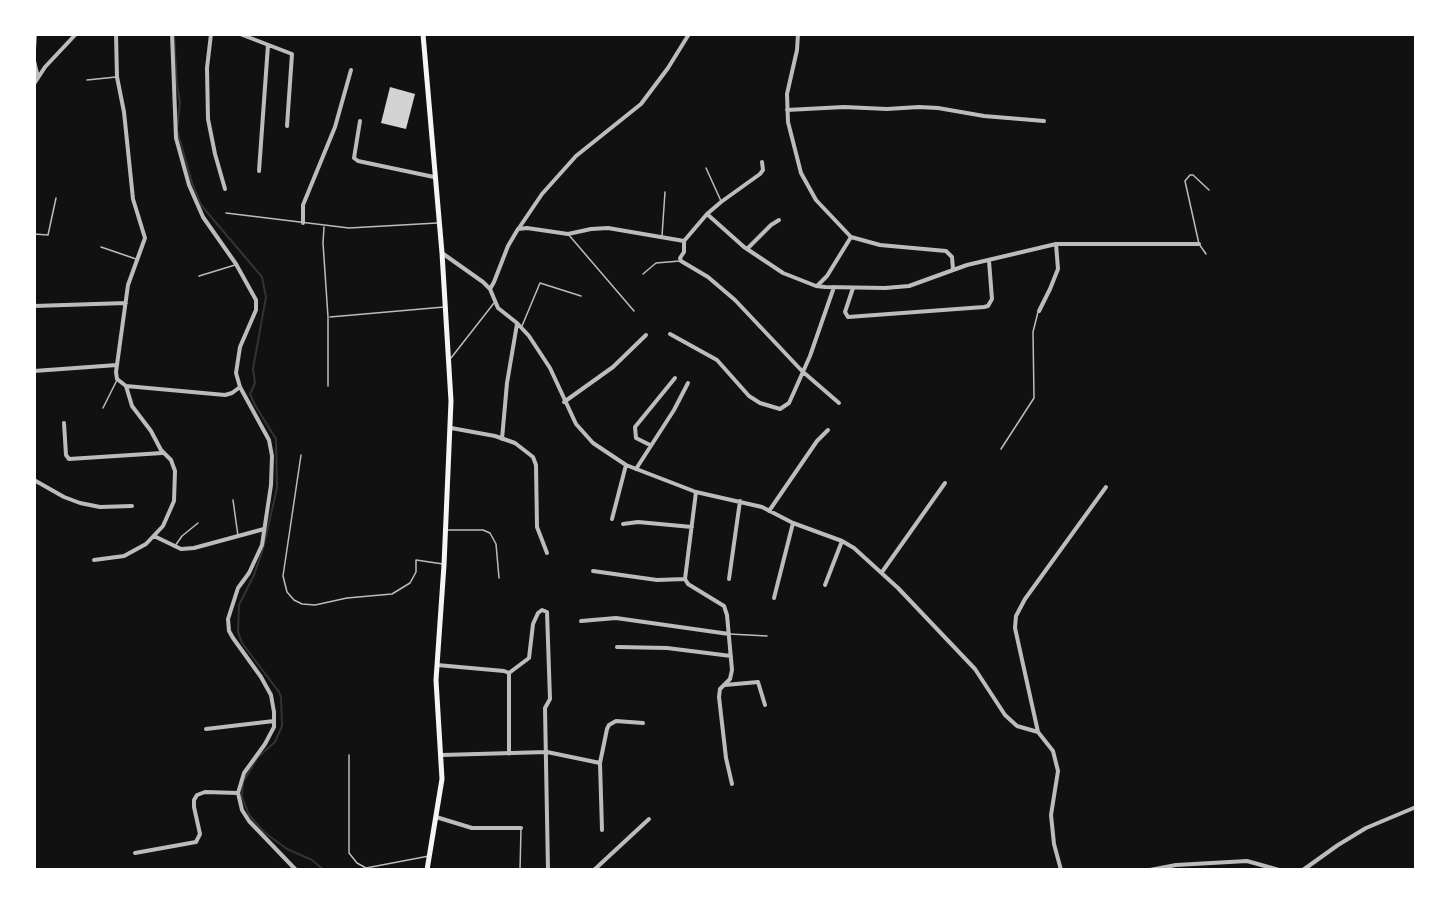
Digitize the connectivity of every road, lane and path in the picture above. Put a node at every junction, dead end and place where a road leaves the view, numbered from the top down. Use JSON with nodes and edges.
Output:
{"nodes":[{"id":1,"x":35,"y":34,"type":"edge"},
{"id":2,"x":76,"y":34,"type":"edge"},
{"id":3,"x":116,"y":34,"type":"edge"},
{"id":4,"x":172,"y":34,"type":"edge"},
{"id":5,"x":211,"y":34,"type":"edge"},
{"id":6,"x":240,"y":34,"type":"edge"},
{"id":7,"x":423,"y":34,"type":"edge"},
{"id":8,"x":689,"y":34,"type":"edge"},
{"id":9,"x":798,"y":34,"type":"edge"},
{"id":10,"x":268,"y":45,"type":"junction"},
{"id":11,"x":34,"y":50,"type":"edge"},
{"id":12,"x":34,"y":61,"type":"edge"},
{"id":13,"x":351,"y":70,"type":"dead end"},
{"id":14,"x":117,"y":77,"type":"junction"},
{"id":15,"x":38,"y":78,"type":"junction"},
{"id":16,"x":87,"y":80,"type":"dead end"},
{"id":17,"x":34,"y":84,"type":"edge"},
{"id":18,"x":787,"y":110,"type":"junction"},
{"id":19,"x":360,"y":121,"type":"dead end"},
{"id":20,"x":1044,"y":121,"type":"dead end"},
{"id":21,"x":287,"y":126,"type":"dead end"},
{"id":22,"x":762,"y":162,"type":"dead end"},
{"id":23,"x":706,"y":168,"type":"dead end"},
{"id":24,"x":259,"y":171,"type":"dead end"},
{"id":25,"x":434,"y":177,"type":"junction"},
{"id":26,"x":225,"y":189,"type":"dead end"},
{"id":27,"x":1209,"y":190,"type":"dead end"},
{"id":28,"x":664,"y":192,"type":"dead end"},
{"id":29,"x":56,"y":198,"type":"dead end"},
{"id":30,"x":721,"y":202,"type":"junction"},
{"id":31,"x":226,"y":213,"type":"dead end"},
{"id":32,"x":707,"y":214,"type":"junction"},
{"id":33,"x":779,"y":220,"type":"dead end"},
{"id":34,"x":303,"y":223,"type":"junction"},
{"id":35,"x":438,"y":223,"type":"junction"},
{"id":36,"x":325,"y":226,"type":"junction"},
{"id":37,"x":518,"y":229,"type":"junction"},
{"id":38,"x":34,"y":234,"type":"edge"},
{"id":39,"x":567,"y":234,"type":"junction"},
{"id":40,"x":662,"y":237,"type":"junction"},
{"id":41,"x":851,"y":237,"type":"junction"},
{"id":42,"x":684,"y":241,"type":"junction"},
{"id":43,"x":1056,"y":244,"type":"junction"},
{"id":44,"x":1199,"y":244,"type":"junction"},
{"id":45,"x":101,"y":247,"type":"dead end"},
{"id":46,"x":747,"y":249,"type":"junction"},
{"id":47,"x":442,"y":253,"type":"junction"},
{"id":48,"x":1206,"y":254,"type":"dead end"},
{"id":49,"x":136,"y":259,"type":"junction"},
{"id":50,"x":681,"y":261,"type":"junction"},
{"id":51,"x":989,"y":261,"type":"junction"},
{"id":52,"x":236,"y":264,"type":"junction"},
{"id":53,"x":953,"y":269,"type":"junction"},
{"id":54,"x":643,"y":274,"type":"dead end"},
{"id":55,"x":199,"y":276,"type":"dead end"},
{"id":56,"x":816,"y":286,"type":"junction"},
{"id":57,"x":834,"y":287,"type":"junction"},
{"id":58,"x":853,"y":288,"type":"junction"},
{"id":59,"x":490,"y":289,"type":"junction"},
{"id":60,"x":581,"y":296,"type":"dead end"},
{"id":61,"x":494,"y":302,"type":"junction"},
{"id":62,"x":126,"y":303,"type":"junction"},
{"id":63,"x":34,"y":306,"type":"edge"},
{"id":64,"x":445,"y":307,"type":"junction"},
{"id":65,"x":634,"y":311,"type":"dead end"},
{"id":66,"x":1039,"y":311,"type":"joint"},
{"id":67,"x":328,"y":317,"type":"junction"},
{"id":68,"x":518,"y":323,"type":"junction"},
{"id":69,"x":522,"y":327,"type":"junction"},
{"id":70,"x":670,"y":334,"type":"dead end"},
{"id":71,"x":646,"y":335,"type":"dead end"},
{"id":72,"x":449,"y":358,"type":"junction"},
{"id":73,"x":117,"y":364,"type":"junction"},
{"id":74,"x":34,"y":371,"type":"edge"},
{"id":75,"x":802,"y":371,"type":"junction"},
{"id":76,"x":675,"y":378,"type":"dead end"},
{"id":77,"x":117,"y":379,"type":"junction"},
{"id":78,"x":688,"y":383,"type":"dead end"},
{"id":79,"x":126,"y":386,"type":"junction"},
{"id":80,"x":328,"y":386,"type":"dead end"},
{"id":81,"x":240,"y":387,"type":"junction"},
{"id":82,"x":564,"y":402,"type":"junction"},
{"id":83,"x":839,"y":403,"type":"dead end"},
{"id":84,"x":103,"y":408,"type":"dead end"},
{"id":85,"x":64,"y":423,"type":"dead end"},
{"id":86,"x":450,"y":428,"type":"junction"},
{"id":87,"x":828,"y":429,"type":"dead end"},
{"id":88,"x":502,"y":439,"type":"junction"},
{"id":89,"x":650,"y":445,"type":"junction"},
{"id":90,"x":1001,"y":448,"type":"dead end"},
{"id":91,"x":163,"y":453,"type":"junction"},
{"id":92,"x":302,"y":455,"type":"dead end"},
{"id":93,"x":626,"y":465,"type":"junction"},
{"id":94,"x":636,"y":469,"type":"junction"},
{"id":95,"x":34,"y":480,"type":"edge"},
{"id":96,"x":945,"y":483,"type":"dead end"},
{"id":97,"x":1106,"y":487,"type":"dead end"},
{"id":98,"x":696,"y":492,"type":"junction"},
{"id":99,"x":233,"y":500,"type":"dead end"},
{"id":100,"x":740,"y":501,"type":"junction"},
{"id":101,"x":132,"y":506,"type":"dead end"},
{"id":102,"x":769,"y":511,"type":"junction"},
{"id":103,"x":612,"y":519,"type":"dead end"},
{"id":104,"x":198,"y":523,"type":"dead end"},
{"id":105,"x":793,"y":523,"type":"junction"},
{"id":106,"x":623,"y":524,"type":"dead end"},
{"id":107,"x":692,"y":527,"type":"junction"},
{"id":108,"x":265,"y":528,"type":"junction"},
{"id":109,"x":446,"y":530,"type":"junction"},
{"id":110,"x":154,"y":536,"type":"junction"},
{"id":111,"x":238,"y":537,"type":"junction"},
{"id":112,"x":842,"y":542,"type":"junction"},
{"id":113,"x":174,"y":547,"type":"junction"},
{"id":114,"x":547,"y":553,"type":"dead end"},
{"id":115,"x":94,"y":560,"type":"dead end"},
{"id":116,"x":444,"y":564,"type":"junction"},
{"id":117,"x":593,"y":571,"type":"dead end"},
{"id":118,"x":882,"y":572,"type":"junction"},
{"id":119,"x":499,"y":578,"type":"dead end"},
{"id":120,"x":685,"y":579,"type":"junction"},
{"id":121,"x":729,"y":579,"type":"dead end"},
{"id":122,"x":825,"y":585,"type":"dead end"},
{"id":123,"x":774,"y":598,"type":"dead end"},
{"id":124,"x":581,"y":621,"type":"dead end"},
{"id":125,"x":729,"y":634,"type":"junction"},
{"id":126,"x":767,"y":636,"type":"dead end"},
{"id":127,"x":617,"y":647,"type":"dead end"},
{"id":128,"x":731,"y":656,"type":"junction"},
{"id":129,"x":436,"y":665,"type":"junction"},
{"id":130,"x":509,"y":674,"type":"junction"},
{"id":131,"x":724,"y":685,"type":"junction"},
{"id":132,"x":765,"y":705,"type":"dead end"},
{"id":133,"x":274,"y":721,"type":"junction"},
{"id":134,"x":643,"y":723,"type":"dead end"},
{"id":135,"x":206,"y":729,"type":"dead end"},
{"id":136,"x":1038,"y":732,"type":"junction"},
{"id":137,"x":547,"y":752,"type":"junction"},
{"id":138,"x":509,"y":754,"type":"junction"},
{"id":139,"x":349,"y":755,"type":"dead end"},
{"id":140,"x":442,"y":755,"type":"junction"},
{"id":141,"x":600,"y":763,"type":"junction"},
{"id":142,"x":732,"y":784,"type":"dead end"},
{"id":143,"x":238,"y":793,"type":"junction"},
{"id":144,"x":1416,"y":807,"type":"edge"},
{"id":145,"x":436,"y":817,"type":"junction"},
{"id":146,"x":649,"y":819,"type":"dead end"},
{"id":147,"x":521,"y":828,"type":"joint"},
{"id":148,"x":602,"y":830,"type":"dead end"},
{"id":149,"x":135,"y":853,"type":"dead end"},
{"id":150,"x":429,"y":856,"type":"junction"},
{"id":151,"x":296,"y":870,"type":"edge"},
{"id":152,"x":427,"y":870,"type":"edge"},
{"id":153,"x":520,"y":870,"type":"edge"},
{"id":154,"x":548,"y":870,"type":"edge"},
{"id":155,"x":594,"y":870,"type":"edge"},
{"id":156,"x":1061,"y":870,"type":"edge"},
{"id":157,"x":1150,"y":870,"type":"edge"},
{"id":158,"x":1279,"y":870,"type":"edge"},
{"id":159,"x":1303,"y":870,"type":"edge"}],
"edges":[{"from":1,"to":11,"type":"street"},
{"from":2,"to":15,"type":"street"},
{"from":3,"to":14,"type":"street"},
{"from":4,"to":52,"type":"street"},
{"from":5,"to":26,"type":"street"},
{"from":6,"to":10,"type":"street"},
{"from":7,"to":25,"type":"main road"},
{"from":8,"to":37,"type":"street"},
{"from":9,"to":18,"type":"street"},
{"from":10,"to":21,"type":"street"},
{"from":10,"to":24,"type":"street"},
{"from":12,"to":15,"type":"street"},
{"from":13,"to":34,"type":"street"},
{"from":14,"to":16,"type":"lane"},
{"from":14,"to":49,"type":"street"},
{"from":15,"to":17,"type":"street"},
{"from":18,"to":20,"type":"street"},
{"from":18,"to":41,"type":"street"},
{"from":19,"to":25,"type":"street"},
{"from":22,"to":30,"type":"street"},
{"from":23,"to":30,"type":"lane"},
{"from":25,"to":35,"type":"main road"},
{"from":27,"to":44,"type":"lane"},
{"from":28,"to":40,"type":"lane"},
{"from":29,"to":38,"type":"lane"},
{"from":30,"to":32,"type":"street"},
{"from":31,"to":34,"type":"lane"},
{"from":32,"to":42,"type":"street"},
{"from":32,"to":46,"type":"street"},
{"from":33,"to":46,"type":"street"},
{"from":34,"to":36,"type":"lane"},
{"from":35,"to":36,"type":"lane"},
{"from":35,"to":47,"type":"main road"},
{"from":36,"to":67,"type":"lane"},
{"from":37,"to":39,"type":"street"},
{"from":37,"to":59,"type":"street"},
{"from":39,"to":40,"type":"street"},
{"from":39,"to":65,"type":"lane"},
{"from":40,"to":42,"type":"street"},
{"from":41,"to":53,"type":"street"},
{"from":41,"to":56,"type":"street"},
{"from":42,"to":50,"type":"street"},
{"from":43,"to":44,"type":"street"},
{"from":43,"to":51,"type":"street"},
{"from":43,"to":66,"type":"street"},
{"from":44,"to":48,"type":"lane"},
{"from":45,"to":49,"type":"lane"},
{"from":46,"to":56,"type":"street"},
{"from":47,"to":59,"type":"street"},
{"from":47,"to":64,"type":"main road"},
{"from":49,"to":62,"type":"street"},
{"from":50,"to":54,"type":"lane"},
{"from":50,"to":75,"type":"street"},
{"from":51,"to":53,"type":"street"},
{"from":51,"to":58,"type":"street"},
{"from":52,"to":55,"type":"lane"},
{"from":52,"to":81,"type":"street"},
{"from":53,"to":58,"type":"street"},
{"from":56,"to":57,"type":"street"},
{"from":57,"to":58,"type":"street"},
{"from":57,"to":75,"type":"street"},
{"from":59,"to":61,"type":"street"},
{"from":60,"to":69,"type":"lane"},
{"from":61,"to":68,"type":"street"},
{"from":61,"to":72,"type":"lane"},
{"from":62,"to":63,"type":"street"},
{"from":62,"to":73,"type":"street"},
{"from":64,"to":67,"type":"lane"},
{"from":64,"to":72,"type":"main road"},
{"from":66,"to":90,"type":"lane"},
{"from":67,"to":80,"type":"lane"},
{"from":68,"to":69,"type":"street"},
{"from":68,"to":88,"type":"street"},
{"from":69,"to":82,"type":"street"},
{"from":70,"to":75,"type":"street"},
{"from":71,"to":82,"type":"street"},
{"from":72,"to":86,"type":"main road"},
{"from":73,"to":74,"type":"street"},
{"from":73,"to":77,"type":"street"},
{"from":75,"to":83,"type":"street"},
{"from":76,"to":89,"type":"street"},
{"from":77,"to":79,"type":"street"},
{"from":77,"to":84,"type":"lane"},
{"from":78,"to":89,"type":"street"},
{"from":79,"to":81,"type":"street"},
{"from":79,"to":91,"type":"street"},
{"from":81,"to":108,"type":"street"},
{"from":82,"to":93,"type":"street"},
{"from":85,"to":91,"type":"street"},
{"from":86,"to":88,"type":"street"},
{"from":86,"to":109,"type":"main road"},
{"from":87,"to":102,"type":"street"},
{"from":88,"to":114,"type":"street"},
{"from":89,"to":94,"type":"street"},
{"from":91,"to":110,"type":"street"},
{"from":92,"to":116,"type":"lane"},
{"from":93,"to":94,"type":"street"},
{"from":93,"to":103,"type":"street"},
{"from":94,"to":98,"type":"street"},
{"from":95,"to":101,"type":"street"},
{"from":96,"to":118,"type":"street"},
{"from":97,"to":136,"type":"street"},
{"from":98,"to":100,"type":"street"},
{"from":98,"to":107,"type":"street"},
{"from":99,"to":111,"type":"lane"},
{"from":100,"to":102,"type":"street"},
{"from":100,"to":121,"type":"street"},
{"from":102,"to":105,"type":"street"},
{"from":104,"to":113,"type":"lane"},
{"from":105,"to":112,"type":"street"},
{"from":105,"to":123,"type":"street"},
{"from":106,"to":107,"type":"street"},
{"from":107,"to":120,"type":"street"},
{"from":108,"to":111,"type":"street"},
{"from":108,"to":133,"type":"street"},
{"from":109,"to":116,"type":"main road"},
{"from":109,"to":119,"type":"lane"},
{"from":110,"to":113,"type":"street"},
{"from":110,"to":115,"type":"street"},
{"from":111,"to":113,"type":"street"},
{"from":112,"to":118,"type":"street"},
{"from":112,"to":122,"type":"street"},
{"from":116,"to":129,"type":"main road"},
{"from":117,"to":120,"type":"street"},
{"from":118,"to":136,"type":"street"},
{"from":120,"to":125,"type":"street"},
{"from":124,"to":125,"type":"street"},
{"from":125,"to":126,"type":"lane"},
{"from":125,"to":128,"type":"street"},
{"from":127,"to":128,"type":"street"},
{"from":128,"to":131,"type":"street"},
{"from":129,"to":130,"type":"street"},
{"from":129,"to":140,"type":"main road"},
{"from":130,"to":137,"type":"street"},
{"from":130,"to":138,"type":"street"},
{"from":131,"to":132,"type":"street"},
{"from":131,"to":142,"type":"street"},
{"from":133,"to":135,"type":"street"},
{"from":133,"to":143,"type":"street"},
{"from":134,"to":141,"type":"street"},
{"from":136,"to":156,"type":"street"},
{"from":137,"to":138,"type":"street"},
{"from":137,"to":141,"type":"street"},
{"from":137,"to":154,"type":"street"},
{"from":138,"to":140,"type":"street"},
{"from":139,"to":150,"type":"lane"},
{"from":140,"to":145,"type":"main road"},
{"from":141,"to":148,"type":"street"},
{"from":143,"to":149,"type":"street"},
{"from":143,"to":151,"type":"street"},
{"from":144,"to":159,"type":"street"},
{"from":145,"to":147,"type":"street"},
{"from":145,"to":150,"type":"main road"},
{"from":146,"to":155,"type":"street"},
{"from":147,"to":153,"type":"lane"},
{"from":150,"to":152,"type":"main road"},
{"from":157,"to":158,"type":"street"}]}
